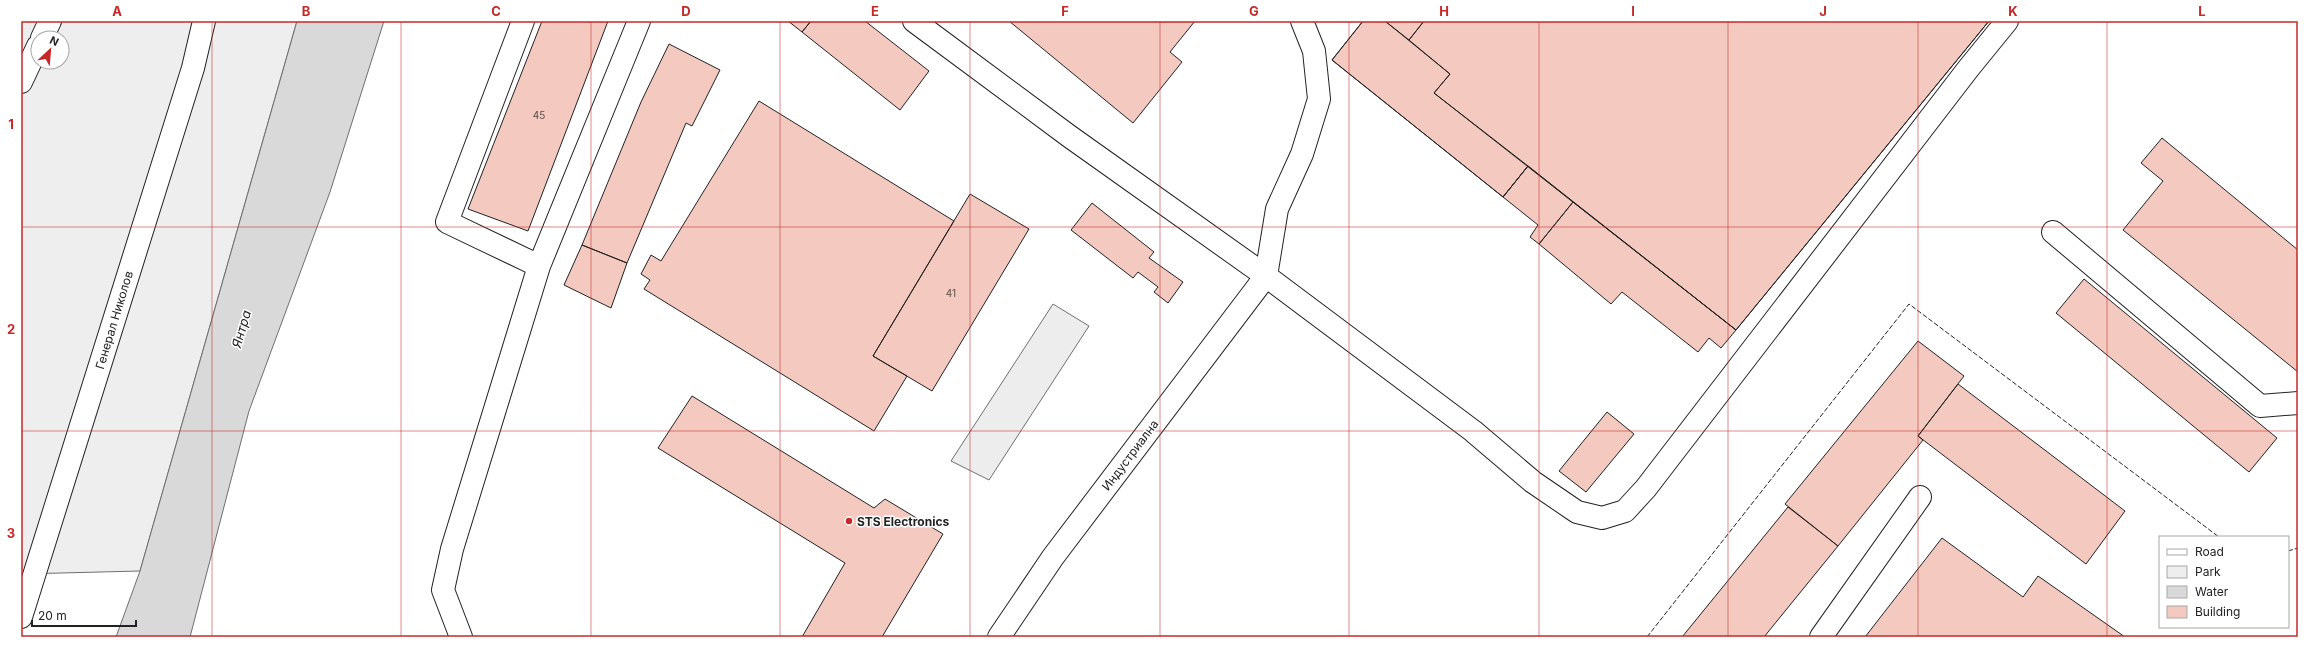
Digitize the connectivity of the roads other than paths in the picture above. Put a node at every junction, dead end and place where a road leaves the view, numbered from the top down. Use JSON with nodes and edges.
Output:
{"nodes":[{"id":1,"x":204,"y":21,"type":"edge"},
{"id":2,"x":523,"y":21,"type":"edge"},
{"id":3,"x":639,"y":21,"type":"edge"},
{"id":4,"x":914,"y":21,"type":"edge"},
{"id":5,"x":1302,"y":21,"type":"edge"},
{"id":6,"x":2007,"y":21,"type":"edge"},
{"id":7,"x":30,"y":63,"type":"edge"},
{"id":8,"x":21,"y":82,"type":"edge"},
{"id":9,"x":2053,"y":232,"type":"dead end"},
{"id":10,"x":539,"y":266,"type":"junction"},
{"id":11,"x":1266,"y":276,"type":"junction"},
{"id":12,"x":2298,"y":403,"type":"edge"},
{"id":13,"x":1920,"y":497,"type":"dead end"},
{"id":14,"x":21,"y":617,"type":"edge"},
{"id":15,"x":461,"y":637,"type":"edge"},
{"id":16,"x":999,"y":637,"type":"edge"},
{"id":17,"x":1821,"y":637,"type":"edge"}],
"edges":[{"from":1,"to":14,"type":"street","name":"Генерал Николов"},
{"from":2,"to":10,"type":"street"},
{"from":3,"to":10,"type":"street"},
{"from":4,"to":11,"type":"street"},
{"from":5,"to":11,"type":"street"},
{"from":6,"to":11,"type":"street"},
{"from":7,"to":8,"type":"street"},
{"from":9,"to":12,"type":"street"},
{"from":10,"to":15,"type":"street"},
{"from":11,"to":16,"type":"street","name":"Индустриална"},
{"from":13,"to":17,"type":"street"}]}
